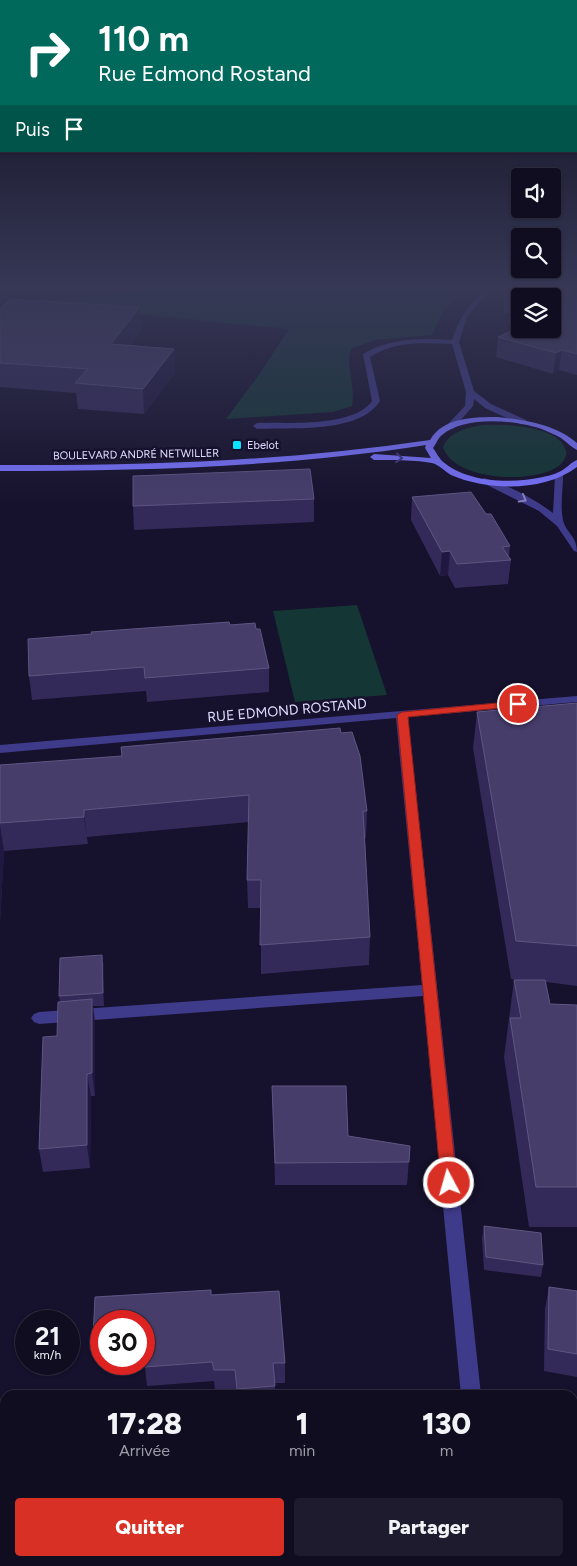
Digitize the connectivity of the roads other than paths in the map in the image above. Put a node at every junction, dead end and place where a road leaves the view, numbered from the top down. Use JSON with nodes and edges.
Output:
{"nodes":[{"id":1,"x":367,"y":360,"type":"edge"},
{"id":2,"x":460,"y":360,"type":"edge"},
{"id":3,"x":470,"y":392,"type":"junction"},
{"id":4,"x":523,"y":422,"type":"junction"},
{"id":5,"x":257,"y":426,"type":"dead end"},
{"id":6,"x":450,"y":427,"type":"junction"},
{"id":7,"x":556,"y":431,"type":"junction"},
{"id":8,"x":577,"y":432,"type":"edge"},
{"id":9,"x":431,"y":442,"type":"junction"},
{"id":10,"x":577,"y":447,"type":"edge"},
{"id":11,"x":333,"y":456,"type":"junction"},
{"id":12,"x":436,"y":461,"type":"junction"},
{"id":13,"x":577,"y":463,"type":"edge"},
{"id":14,"x":0,"y":468,"type":"edge"},
{"id":15,"x":559,"y":476,"type":"junction"},
{"id":16,"x":484,"y":481,"type":"junction"},
{"id":17,"x":559,"y":524,"type":"junction"},
{"id":18,"x":577,"y":549,"type":"edge"},
{"id":19,"x":577,"y":699,"type":"edge"},
{"id":20,"x":402,"y":715,"type":"junction"},
{"id":21,"x":0,"y":749,"type":"edge"},
{"id":22,"x":429,"y":990,"type":"junction"},
{"id":23,"x":39,"y":1018,"type":"dead end"},
{"id":24,"x":470,"y":1390,"type":"edge"}],
"edges":[{"from":1,"to":5,"type":"street"},
{"from":2,"to":3,"type":"street"},
{"from":3,"to":4,"type":"street"},
{"from":3,"to":6,"type":"street"},
{"from":4,"to":6,"type":"main road"},
{"from":4,"to":7,"type":"main road"},
{"from":6,"to":9,"type":"main road"},
{"from":7,"to":8,"type":"main road"},
{"from":7,"to":10,"type":"main road"},
{"from":9,"to":11,"type":"main road","name":"BOULEVARD ANDRÉ NETWILLER"},
{"from":9,"to":12,"type":"main road"},
{"from":11,"to":12,"type":"main road","name":"BOULEVARD ANDRÉ NETWILLER","one_way":true},
{"from":11,"to":14,"type":"main road","name":"BOULEVARD ANDRÉ NETWILLER"},
{"from":12,"to":16,"type":"main road"},
{"from":13,"to":15,"type":"main road"},
{"from":15,"to":16,"type":"main road"},
{"from":15,"to":17,"type":"street"},
{"from":16,"to":17,"type":"street","one_way":true},
{"from":17,"to":18,"type":"street"},
{"from":19,"to":20,"type":"street","name":"RUE EDMOND ROSTAND"},
{"from":20,"to":21,"type":"street","name":"RUE EDMOND ROSTAND"},
{"from":20,"to":22,"type":"street"},
{"from":22,"to":23,"type":"street"},
{"from":22,"to":24,"type":"street"}]}
